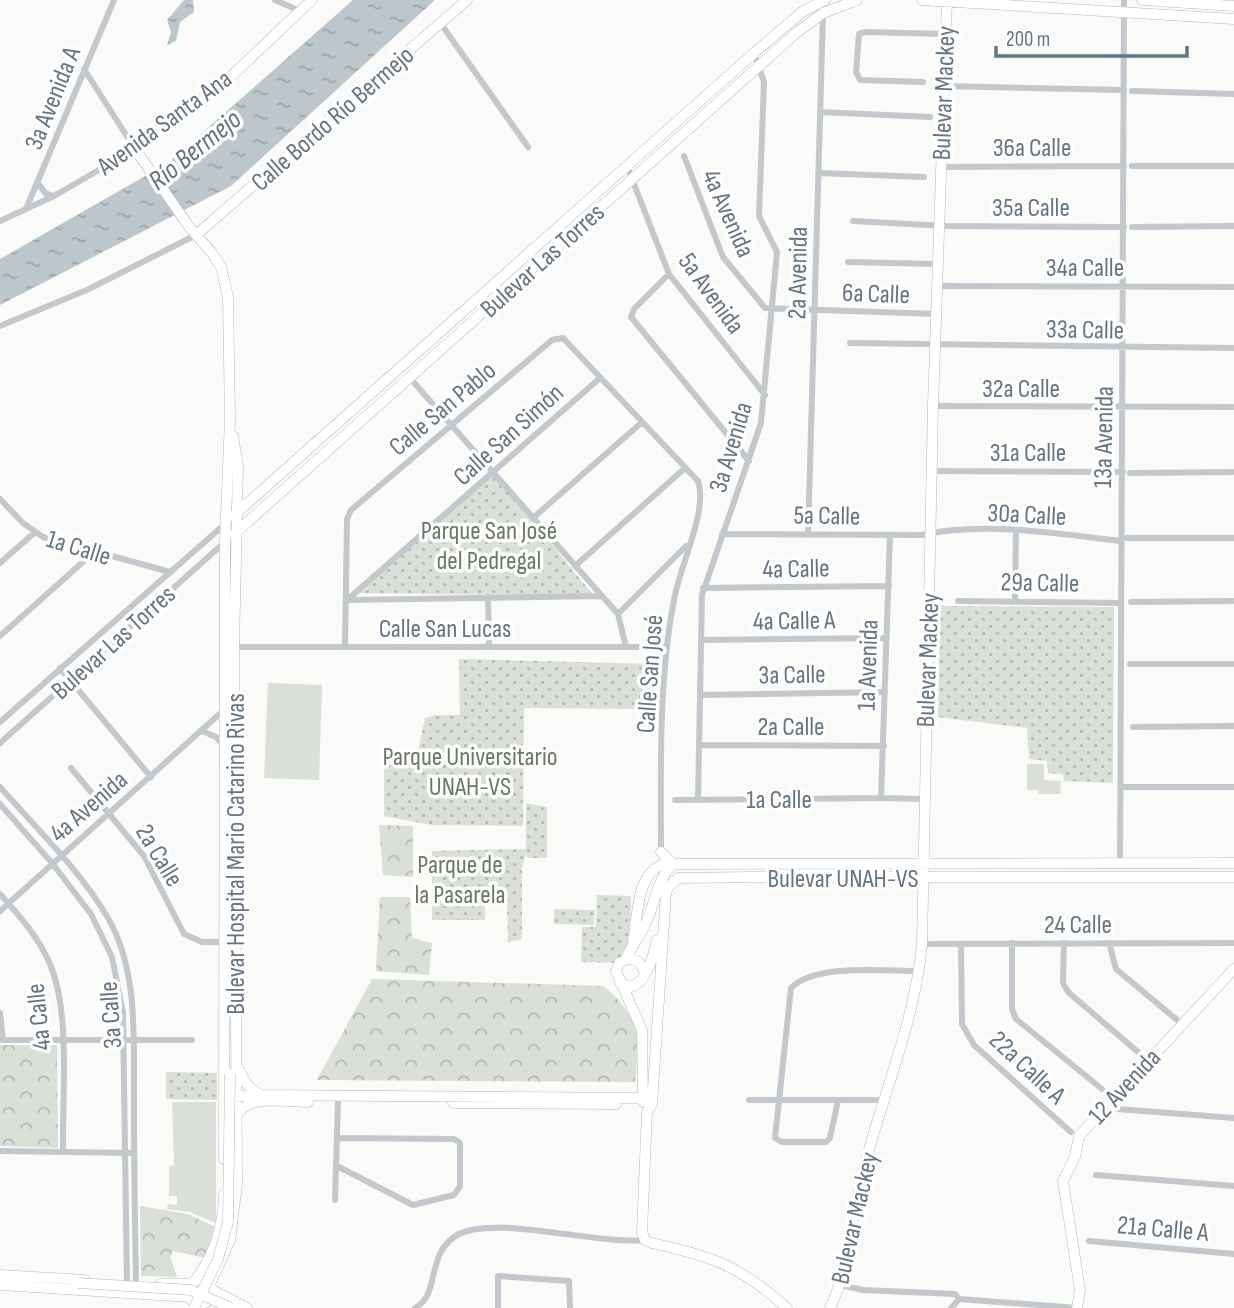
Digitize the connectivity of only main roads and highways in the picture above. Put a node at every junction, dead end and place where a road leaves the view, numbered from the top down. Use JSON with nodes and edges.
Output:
{"nodes":[{"id":1,"x":312,"y":0,"type":"edge"},
{"id":2,"x":467,"y":0,"type":"edge"},
{"id":3,"x":825,"y":0,"type":"edge"},
{"id":4,"x":857,"y":0,"type":"edge"},
{"id":5,"x":922,"y":0,"type":"edge"},
{"id":6,"x":1142,"y":0,"type":"edge"},
{"id":7,"x":947,"y":1,"type":"edge"},
{"id":8,"x":981,"y":2,"type":"edge"},
{"id":9,"x":1078,"y":4,"type":"edge"},
{"id":10,"x":1234,"y":6,"type":"edge"},
{"id":11,"x":1234,"y":19,"type":"edge"},
{"id":12,"x":182,"y":216,"type":"joint"},
{"id":13,"x":195,"y":235,"type":"junction"},
{"id":14,"x":230,"y":419,"type":"junction"},
{"id":15,"x":236,"y":513,"type":"junction"},
{"id":16,"x":225,"y":524,"type":"junction"},
{"id":17,"x":235,"y":533,"type":"junction"},
{"id":18,"x":225,"y":542,"type":"junction"},
{"id":19,"x":229,"y":647,"type":"junction"},
{"id":20,"x":661,"y":852,"type":"road end"},
{"id":21,"x":1213,"y":863,"type":"junction"},
{"id":22,"x":1234,"y":863,"type":"edge"},
{"id":23,"x":669,"y":864,"type":"junction"},
{"id":24,"x":922,"y":866,"type":"junction"},
{"id":25,"x":1147,"y":876,"type":"junction"},
{"id":26,"x":1234,"y":877,"type":"edge"},
{"id":27,"x":923,"y":878,"type":"junction"},
{"id":28,"x":663,"y":932,"type":"junction"},
{"id":29,"x":634,"y":941,"type":"junction"},
{"id":30,"x":625,"y":959,"type":"junction"},
{"id":31,"x":1234,"y":969,"type":"edge"},
{"id":32,"x":644,"y":975,"type":"junction"},
{"id":33,"x":620,"y":983,"type":"junction"},
{"id":34,"x":656,"y":999,"type":"junction"},
{"id":35,"x":224,"y":1030,"type":"junction"},
{"id":36,"x":235,"y":1030,"type":"junction"},
{"id":37,"x":229,"y":1047,"type":"junction"},
{"id":38,"x":236,"y":1062,"type":"junction"},
{"id":39,"x":237,"y":1095,"type":"junction"},
{"id":40,"x":261,"y":1095,"type":"junction"},
{"id":41,"x":393,"y":1099,"type":"junction"},
{"id":42,"x":224,"y":1100,"type":"junction"},
{"id":43,"x":647,"y":1103,"type":"junction"},
{"id":44,"x":237,"y":1116,"type":"junction"},
{"id":45,"x":0,"y":1275,"type":"edge"},
{"id":46,"x":45,"y":1283,"type":"junction"},
{"id":47,"x":192,"y":1283,"type":"junction"},
{"id":48,"x":0,"y":1285,"type":"edge"},
{"id":49,"x":211,"y":1287,"type":"junction"},
{"id":50,"x":170,"y":1296,"type":"junction"},
{"id":51,"x":190,"y":1303,"type":"edge"},
{"id":52,"x":205,"y":1304,"type":"edge"},
{"id":53,"x":181,"y":1308,"type":"edge"},
{"id":54,"x":222,"y":1308,"type":"edge"},
{"id":55,"x":231,"y":1308,"type":"edge"},
{"id":56,"x":247,"y":1308,"type":"edge"},
{"id":57,"x":787,"y":1308,"type":"edge"},
{"id":58,"x":830,"y":1308,"type":"edge"},
{"id":59,"x":1078,"y":1308,"type":"edge"}],
"edges":[{"from":1,"to":12,"type":"main road","name":"Avenida Santa Ana"},
{"from":2,"to":13,"type":"main road","name":"Calle Bordo Río Bermejo"},
{"from":3,"to":15,"type":"main road","name":"Bulevar Las Torres"},
{"from":4,"to":17,"type":"main road","name":"Bulevar Las Torres"},
{"from":5,"to":7,"type":"main road"},
{"from":6,"to":10,"type":"main road"},
{"from":7,"to":8,"type":"main road"},
{"from":7,"to":24,"type":"main road","name":"Bulevar Mackey"},
{"from":8,"to":9,"type":"main road"},
{"from":9,"to":11,"type":"main road"},
{"from":12,"to":13,"type":"main road","name":"Bulevar Hospital Mario Catarino Rivas"},
{"from":13,"to":14,"type":"main road","name":"Bulevar Hospital Mario Catarino Rivas"},
{"from":14,"to":15,"type":"main road","name":"Bulevar Hospital Mario Catarino Rivas"},
{"from":14,"to":16,"type":"main road","name":"Bulevar Hospital Mario Catarino Rivas"},
{"from":15,"to":16,"type":"main road","name":"Bulevar Las Torres"},
{"from":15,"to":17,"type":"main road","name":"Bulevar Hospital Mario Catarino Rivas"},
{"from":16,"to":18,"type":"main road","name":"Bulevar Hospital Mario Catarino Rivas"},
{"from":17,"to":18,"type":"main road","name":"Bulevar Las Torres"},
{"from":17,"to":19,"type":"main road","name":"Bulevar Hospital Mario Catarino Rivas"},
{"from":18,"to":19,"type":"main road","name":"Bulevar Hospital Mario Catarino Rivas"},
{"from":19,"to":35,"type":"main road","name":"Bulevar Hospital Mario Catarino Rivas"},
{"from":19,"to":36,"type":"main road","name":"Bulevar Hospital Mario Catarino Rivas"},
{"from":20,"to":23,"type":"main road"},
{"from":21,"to":22,"type":"main road","name":"Bulevar UNAH-VS"},
{"from":21,"to":24,"type":"main road","name":"Bulevar UNAH-VS"},
{"from":21,"to":25,"type":"main road"},
{"from":23,"to":24,"type":"main road","name":"Bulevar UNAH-VS"},
{"from":23,"to":29,"type":"main road"},
{"from":23,"to":29,"type":"main road"},
{"from":24,"to":27,"type":"main road","name":"Bulevar Mackey"},
{"from":25,"to":26,"type":"main road","name":"Bulevar UNAH-VS"},
{"from":25,"to":27,"type":"main road","name":"Bulevar UNAH-VS"},
{"from":27,"to":28,"type":"main road","name":"Bulevar UNAH-VS"},
{"from":27,"to":58,"type":"main road","name":"Bulevar Mackey"},
{"from":28,"to":32,"type":"main road"},
{"from":28,"to":34,"type":"main road","name":"Bulevar UNAH-VS"},
{"from":29,"to":30,"type":"main road"},
{"from":30,"to":32,"type":"main road"},
{"from":30,"to":33,"type":"main road"},
{"from":31,"to":59,"type":"main road","name":"12 Avenida"},
{"from":32,"to":33,"type":"main road"},
{"from":32,"to":34,"type":"main road"},
{"from":33,"to":43,"type":"main road"},
{"from":34,"to":43,"type":"main road","name":"Bulevar UNAH-VS"},
{"from":35,"to":37,"type":"main road"},
{"from":35,"to":42,"type":"main road","name":"Bulevar Hospital Mario Catarino Rivas"},
{"from":36,"to":37,"type":"main road"},
{"from":36,"to":38,"type":"main road","name":"Bulevar Hospital Mario Catarino Rivas"},
{"from":37,"to":51,"type":"main road","bridge":true},
{"from":38,"to":39,"type":"main road","name":"Bulevar Hospital Mario Catarino Rivas"},
{"from":38,"to":40,"type":"main road"},
{"from":39,"to":40,"type":"main road"},
{"from":39,"to":42,"type":"main road"},
{"from":39,"to":44,"type":"main road","name":"Bulevar Hospital Mario Catarino Rivas"},
{"from":40,"to":41,"type":"main road"},
{"from":41,"to":43,"type":"main road"},
{"from":41,"to":44,"type":"main road"},
{"from":42,"to":47,"type":"main road","name":"Bulevar Hospital Mario Catarino Rivas"},
{"from":43,"to":57,"type":"main road"},
{"from":44,"to":49,"type":"main road","name":"Bulevar Hospital Mario Catarino Rivas"},
{"from":45,"to":46,"type":"main road"},
{"from":46,"to":47,"type":"main road"},
{"from":46,"to":48,"type":"main road"},
{"from":46,"to":50,"type":"main road"},
{"from":46,"to":55,"type":"main road","bridge":true},
{"from":47,"to":49,"type":"main road"},
{"from":47,"to":51,"type":"main road"},
{"from":49,"to":52,"type":"main road","name":"Bulevar Hospital Mario Catarino Rivas"},
{"from":49,"to":56,"type":"main road"},
{"from":50,"to":51,"type":"main road"},
{"from":50,"to":53,"type":"main road"},
{"from":51,"to":52,"type":"main road"},
{"from":52,"to":54,"type":"main road"}]}
